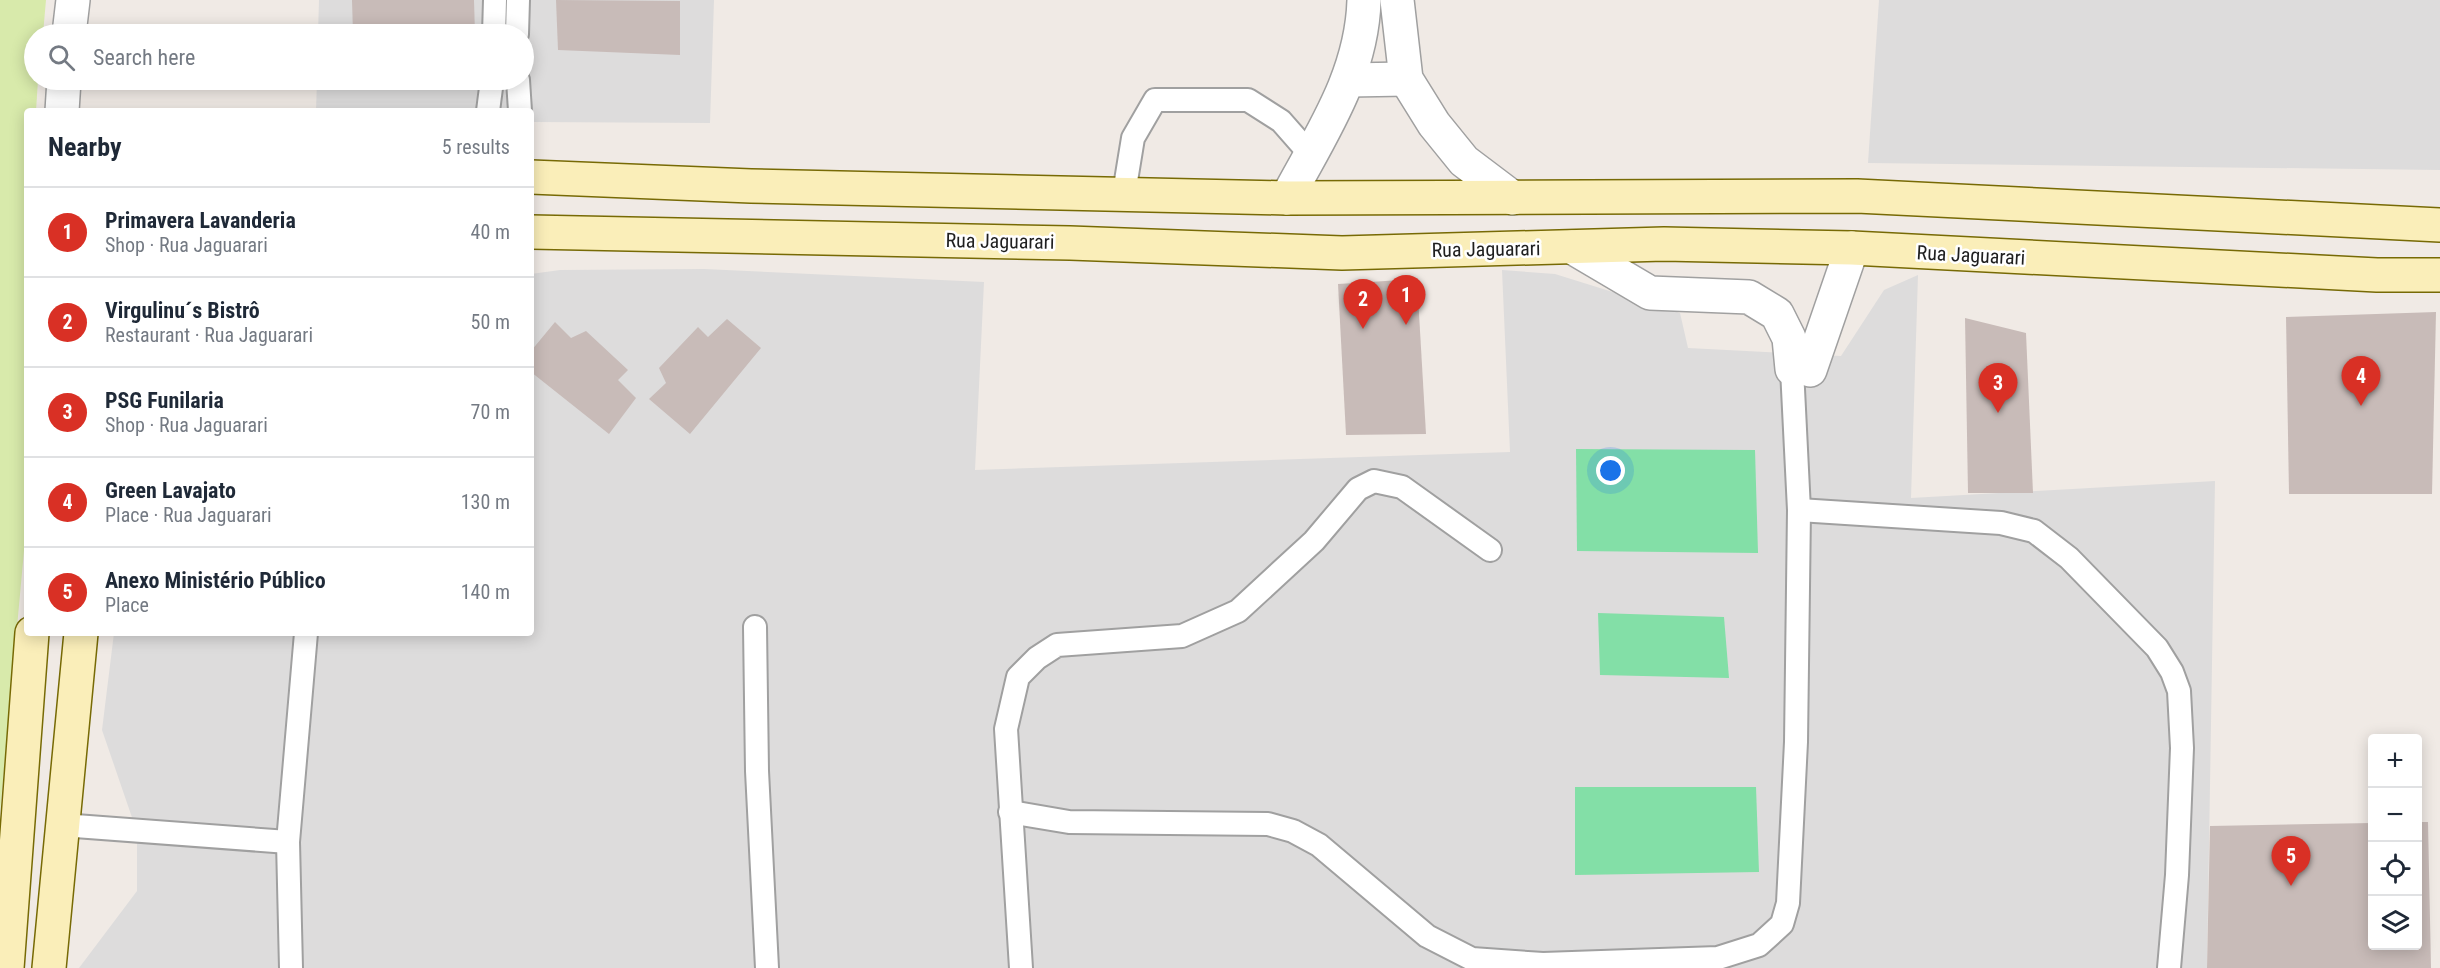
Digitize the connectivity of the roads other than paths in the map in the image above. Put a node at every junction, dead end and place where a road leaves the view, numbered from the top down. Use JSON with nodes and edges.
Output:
{"nodes":[{"id":1,"x":73,"y":0,"type":"edge"},
{"id":2,"x":495,"y":0,"type":"edge"},
{"id":3,"x":518,"y":0,"type":"edge"},
{"id":4,"x":1365,"y":0,"type":"edge"},
{"id":5,"x":1397,"y":0,"type":"edge"},
{"id":6,"x":70,"y":24,"type":"edge"},
{"id":7,"x":494,"y":24,"type":"edge"},
{"id":8,"x":518,"y":24,"type":"edge"},
{"id":9,"x":1406,"y":79,"type":"junction"},
{"id":10,"x":1349,"y":80,"type":"junction"},
{"id":11,"x":63,"y":90,"type":"edge"},
{"id":12,"x":491,"y":90,"type":"edge"},
{"id":13,"x":519,"y":90,"type":"edge"},
{"id":14,"x":62,"y":108,"type":"edge"},
{"id":15,"x":488,"y":108,"type":"edge"},
{"id":16,"x":520,"y":108,"type":"edge"},
{"id":17,"x":1310,"y":154,"type":"junction"},
{"id":18,"x":534,"y":177,"type":"edge"},
{"id":19,"x":1124,"y":193,"type":"junction"},
{"id":20,"x":1287,"y":198,"type":"junction"},
{"id":21,"x":1513,"y":198,"type":"junction"},
{"id":22,"x":2440,"y":225,"type":"edge"},
{"id":23,"x":534,"y":232,"type":"edge"},
{"id":24,"x":1572,"y":247,"type":"junction"},
{"id":25,"x":1852,"y":248,"type":"junction"},
{"id":26,"x":2440,"y":275,"type":"edge"},
{"id":27,"x":1801,"y":370,"type":"junction"},
{"id":28,"x":1799,"y":510,"type":"junction"},
{"id":29,"x":1490,"y":550,"type":"dead end"},
{"id":30,"x":755,"y":627,"type":"dead end"},
{"id":31,"x":32,"y":636,"type":"edge"},
{"id":32,"x":81,"y":636,"type":"edge"},
{"id":33,"x":306,"y":636,"type":"edge"},
{"id":34,"x":1010,"y":812,"type":"junction"},
{"id":35,"x":62,"y":825,"type":"junction"},
{"id":36,"x":288,"y":842,"type":"junction"},
{"id":37,"x":7,"y":968,"type":"edge"},
{"id":38,"x":49,"y":968,"type":"edge"},
{"id":39,"x":291,"y":968,"type":"edge"},
{"id":40,"x":767,"y":968,"type":"edge"},
{"id":41,"x":1021,"y":968,"type":"edge"},
{"id":42,"x":2169,"y":968,"type":"edge"}],
"edges":[{"from":1,"to":6,"type":"street"},
{"from":2,"to":7,"type":"lane"},
{"from":3,"to":8,"type":"lane"},
{"from":4,"to":10,"type":"street"},
{"from":5,"to":9,"type":"street"},
{"from":9,"to":10,"type":"street"},
{"from":9,"to":21,"type":"street"},
{"from":10,"to":17,"type":"street"},
{"from":11,"to":14,"type":"street"},
{"from":12,"to":15,"type":"lane"},
{"from":13,"to":16,"type":"lane"},
{"from":17,"to":19,"type":"lane"},
{"from":17,"to":20,"type":"street"},
{"from":18,"to":19,"type":"main road"},
{"from":19,"to":20,"type":"main road"},
{"from":20,"to":21,"type":"main road"},
{"from":21,"to":22,"type":"main road"},
{"from":23,"to":24,"type":"main road","name":"Rua Jaguarari"},
{"from":24,"to":25,"type":"main road","name":"Rua Jaguarari"},
{"from":24,"to":27,"type":"street"},
{"from":25,"to":26,"type":"main road","name":"Rua Jaguarari"},
{"from":25,"to":27,"type":"street"},
{"from":27,"to":28,"type":"lane"},
{"from":28,"to":34,"type":"lane"},
{"from":28,"to":42,"type":"lane"},
{"from":29,"to":34,"type":"lane"},
{"from":30,"to":40,"type":"lane"},
{"from":31,"to":37,"type":"main road"},
{"from":32,"to":35,"type":"main road"},
{"from":33,"to":36,"type":"lane"},
{"from":34,"to":41,"type":"lane"},
{"from":35,"to":36,"type":"lane"},
{"from":35,"to":38,"type":"main road"},
{"from":36,"to":39,"type":"lane"}]}
